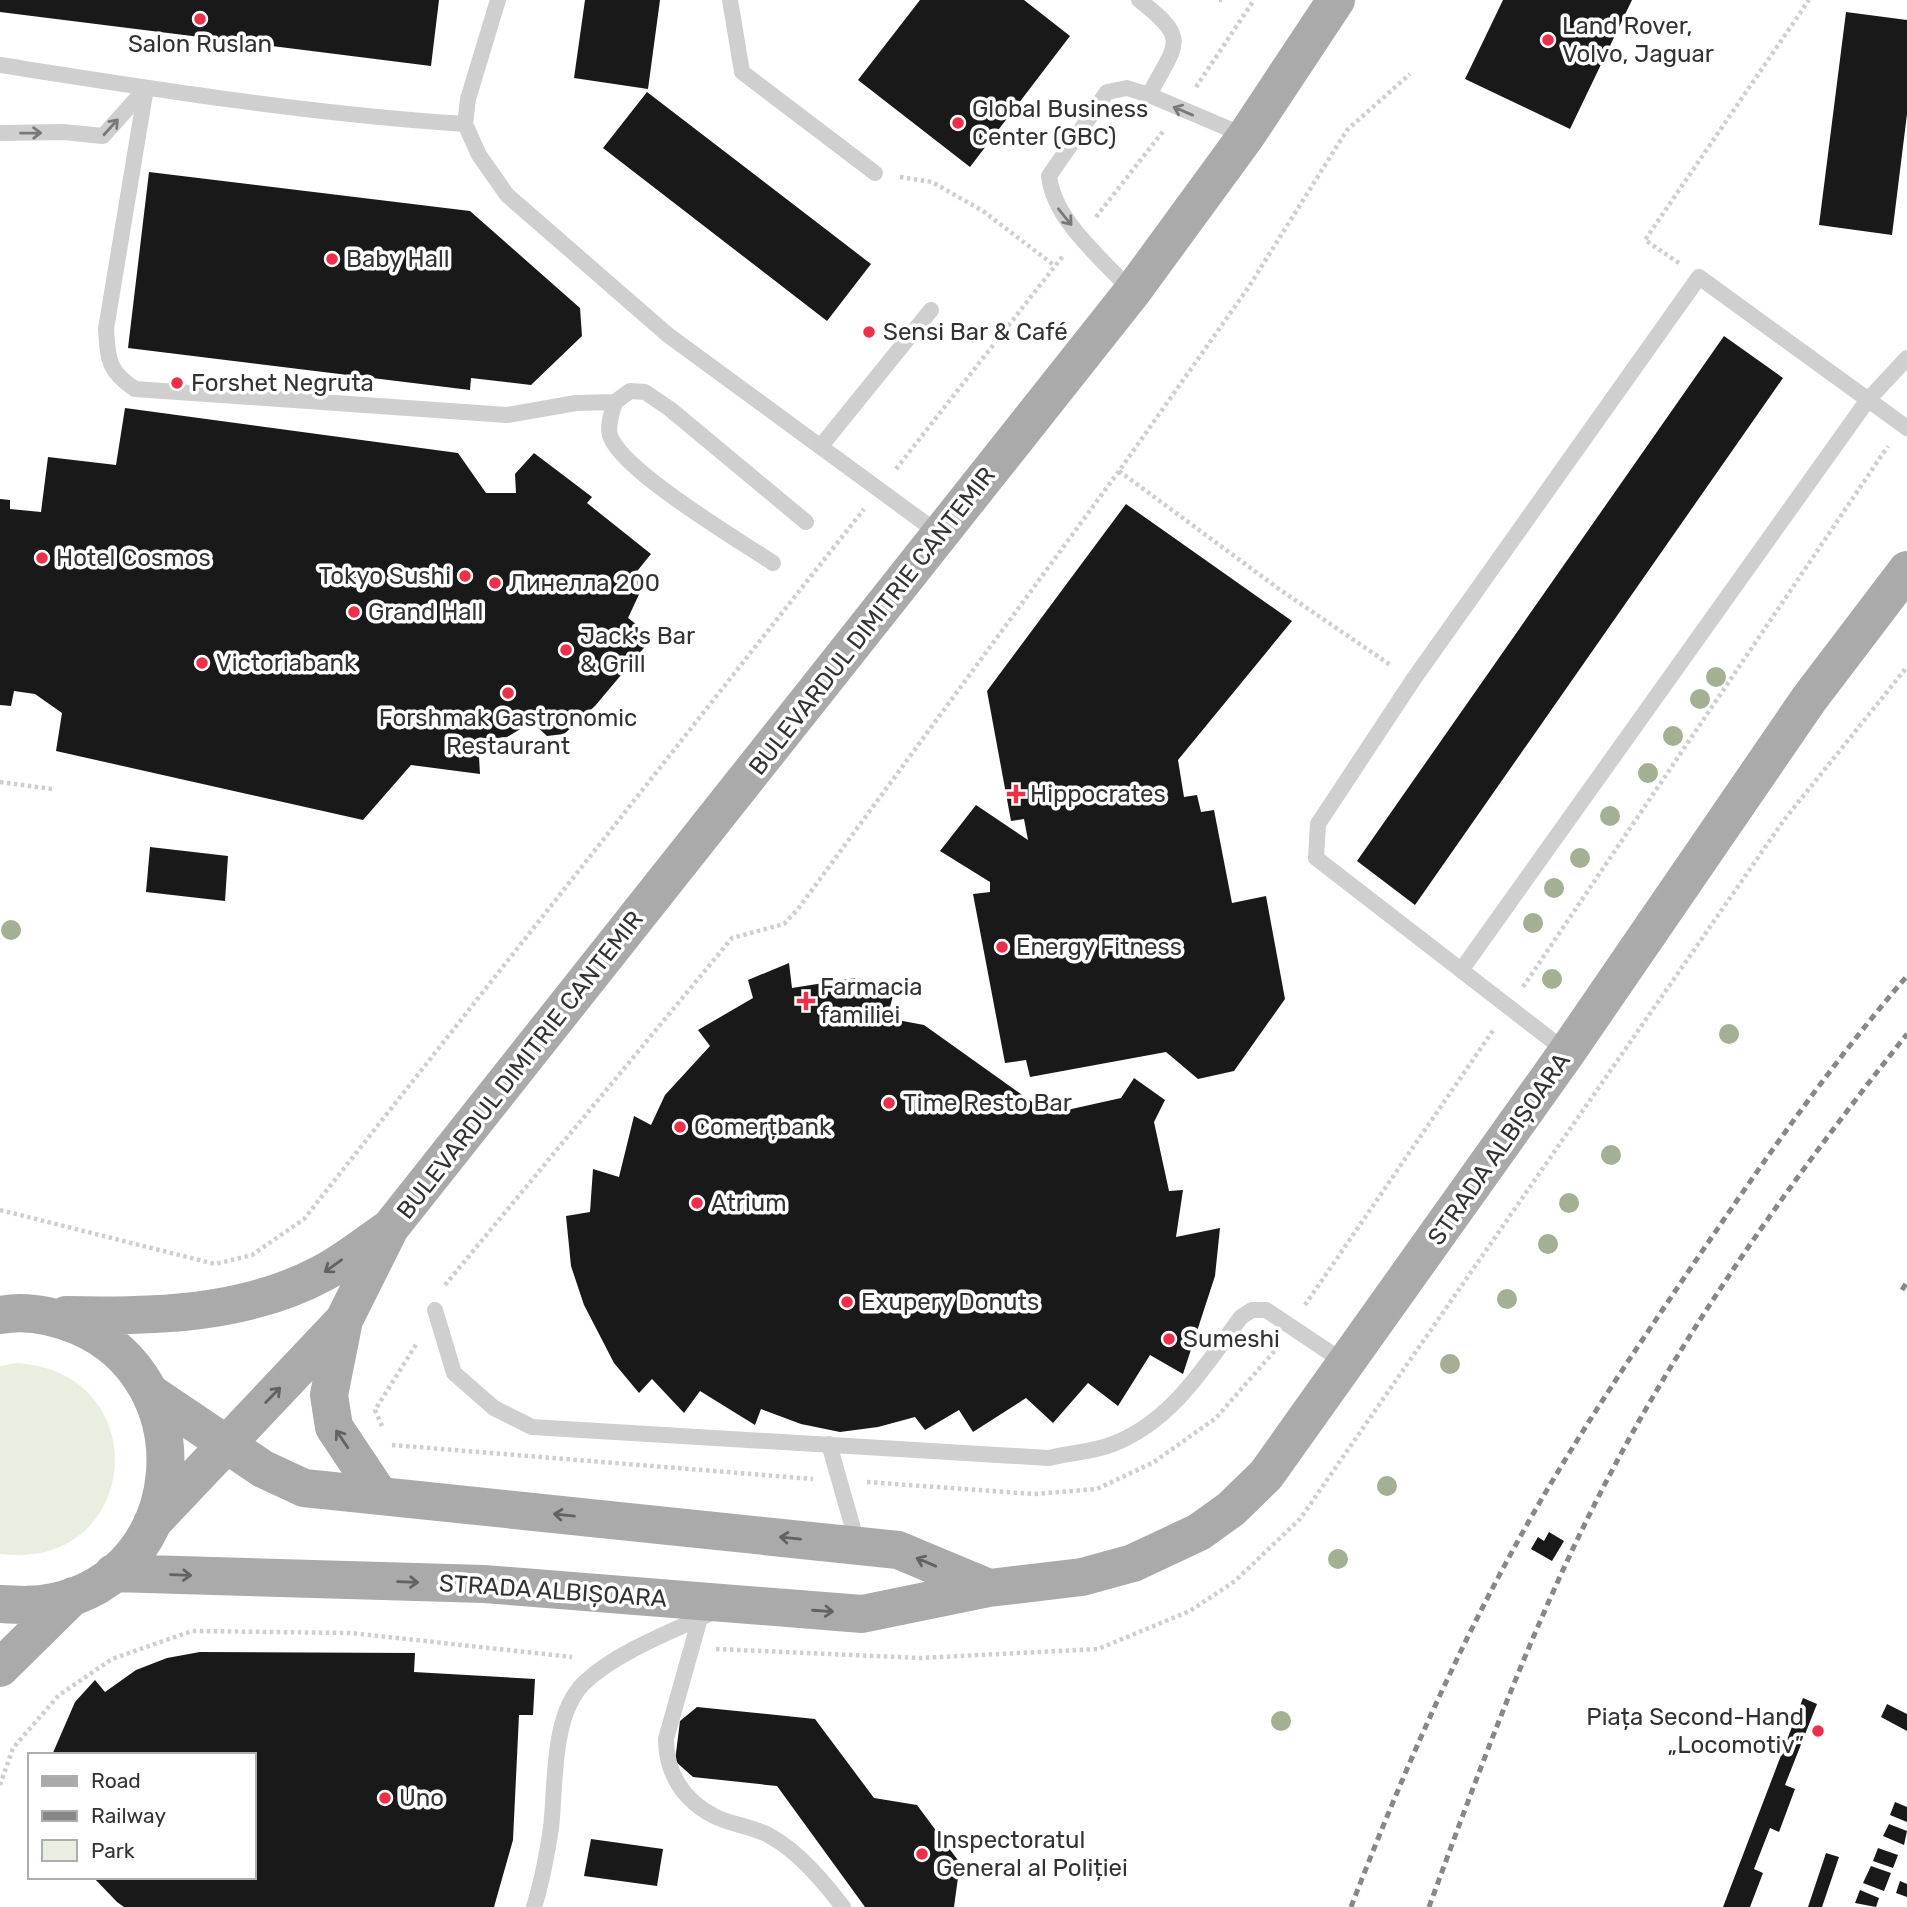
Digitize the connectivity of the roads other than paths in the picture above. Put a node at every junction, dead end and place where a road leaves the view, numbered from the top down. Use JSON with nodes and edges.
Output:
{"nodes":[{"id":1,"x":498,"y":0,"type":"edge"},
{"id":2,"x":730,"y":0,"type":"edge"},
{"id":3,"x":1139,"y":0,"type":"edge"},
{"id":4,"x":1336,"y":0,"type":"edge"},
{"id":5,"x":0,"y":65,"type":"edge"},
{"id":6,"x":146,"y":88,"type":"junction"},
{"id":7,"x":1149,"y":95,"type":"junction"},
{"id":8,"x":465,"y":124,"type":"junction"},
{"id":9,"x":0,"y":133,"type":"edge"},
{"id":10,"x":1246,"y":136,"type":"junction"},
{"id":11,"x":874,"y":173,"type":"dead end"},
{"id":12,"x":1132,"y":292,"type":"junction"},
{"id":13,"x":931,"y":310,"type":"dead end"},
{"id":14,"x":1907,"y":358,"type":"edge"},
{"id":15,"x":1867,"y":401,"type":"junction"},
{"id":16,"x":615,"y":402,"type":"junction"},
{"id":17,"x":1905,"y":426,"type":"edge"},
{"id":18,"x":821,"y":446,"type":"junction"},
{"id":19,"x":806,"y":522,"type":"dead end"},
{"id":20,"x":940,"y":535,"type":"junction"},
{"id":21,"x":773,"y":563,"type":"dead end"},
{"id":22,"x":1907,"y":570,"type":"edge"},
{"id":23,"x":1462,"y":969,"type":"junction"},
{"id":24,"x":1567,"y":1052,"type":"junction"},
{"id":25,"x":390,"y":1228,"type":"junction"},
{"id":26,"x":0,"y":1300,"type":"edge"},
{"id":27,"x":435,"y":1310,"type":"road end"},
{"id":28,"x":18,"y":1315,"type":"edge"},
{"id":29,"x":344,"y":1320,"type":"junction"},
{"id":30,"x":1347,"y":1364,"type":"junction"},
{"id":31,"x":152,"y":1394,"type":"junction"},
{"id":32,"x":226,"y":1444,"type":"junction"},
{"id":33,"x":829,"y":1444,"type":"junction"},
{"id":34,"x":380,"y":1496,"type":"junction"},
{"id":35,"x":152,"y":1523,"type":"junction"},
{"id":36,"x":858,"y":1546,"type":"junction"},
{"id":37,"x":113,"y":1573,"type":"junction"},
{"id":38,"x":989,"y":1588,"type":"junction"},
{"id":39,"x":73,"y":1596,"type":"junction"},
{"id":40,"x":0,"y":1604,"type":"edge"},
{"id":41,"x":715,"y":1611,"type":"junction"},
{"id":42,"x":0,"y":1668,"type":"edge"},
{"id":43,"x":534,"y":1907,"type":"edge"},
{"id":44,"x":843,"y":1907,"type":"edge"}],
"edges":[{"from":1,"to":8,"type":"lane"},
{"from":2,"to":11,"type":"lane"},
{"from":3,"to":7,"type":"lane"},
{"from":4,"to":10,"type":"main road","name":"BULEVARDUL DIMITRIE CANTEMIR"},
{"from":5,"to":6,"type":"lane"},
{"from":6,"to":8,"type":"lane"},
{"from":9,"to":6,"type":"lane","one_way":true},
{"from":6,"to":16,"type":"lane"},
{"from":10,"to":7,"type":"lane","one_way":true},
{"from":7,"to":12,"type":"lane","one_way":true},
{"from":8,"to":18,"type":"lane"},
{"from":10,"to":12,"type":"main road","name":"BULEVARDUL DIMITRIE CANTEMIR"},
{"from":12,"to":20,"type":"main road","name":"BULEVARDUL DIMITRIE CANTEMIR"},
{"from":13,"to":18,"type":"lane"},
{"from":14,"to":15,"type":"lane"},
{"from":15,"to":17,"type":"lane"},
{"from":15,"to":23,"type":"lane"},
{"from":15,"to":23,"type":"lane"},
{"from":16,"to":19,"type":"lane"},
{"from":16,"to":21,"type":"lane"},
{"from":18,"to":20,"type":"lane"},
{"from":20,"to":25,"type":"main road","name":"BULEVARDUL DIMITRIE CANTEMIR"},
{"from":22,"to":24,"type":"main road","name":"STRADA ALBIȘOARA"},
{"from":23,"to":24,"type":"lane"},
{"from":24,"to":30,"type":"main road","name":"STRADA ALBIȘOARA"},
{"from":25,"to":28,"type":"main road","name":"BULEVARDUL DIMITRIE CANTEMIR","one_way":true},
{"from":25,"to":29,"type":"main road","name":"BULEVARDUL DIMITRIE CANTEMIR"},
{"from":26,"to":28,"type":"main road"},
{"from":27,"to":33,"type":"lane"},
{"from":28,"to":31,"type":"main road"},
{"from":32,"to":29,"type":"main road","name":"BULEVARDUL DIMITRIE CANTEMIR","one_way":true},
{"from":34,"to":29,"type":"main road","one_way":true},
{"from":30,"to":33,"type":"lane"},
{"from":30,"to":38,"type":"main road","name":"STRADA ALBIȘOARA"},
{"from":31,"to":32,"type":"main road","name":"STRADA ALBIȘOARA"},
{"from":31,"to":35,"type":"main road"},
{"from":32,"to":34,"type":"main road","name":"STRADA ALBIȘOARA"},
{"from":32,"to":35,"type":"main road","name":"BULEVARDUL DIMITRIE CANTEMIR"},
{"from":33,"to":36,"type":"lane"},
{"from":36,"to":34,"type":"main road","name":"STRADA ALBIȘOARA","one_way":true},
{"from":35,"to":37,"type":"main road"},
{"from":38,"to":36,"type":"main road","name":"STRADA ALBIȘOARA","one_way":true},
{"from":37,"to":39,"type":"main road"},
{"from":37,"to":41,"type":"main road","name":"STRADA ALBIȘOARA","one_way":true},
{"from":41,"to":38,"type":"main road","name":"STRADA ALBIȘOARA","one_way":true},
{"from":39,"to":40,"type":"main road"},
{"from":39,"to":42,"type":"main road"},
{"from":41,"to":43,"type":"lane"},
{"from":41,"to":44,"type":"lane"}]}
